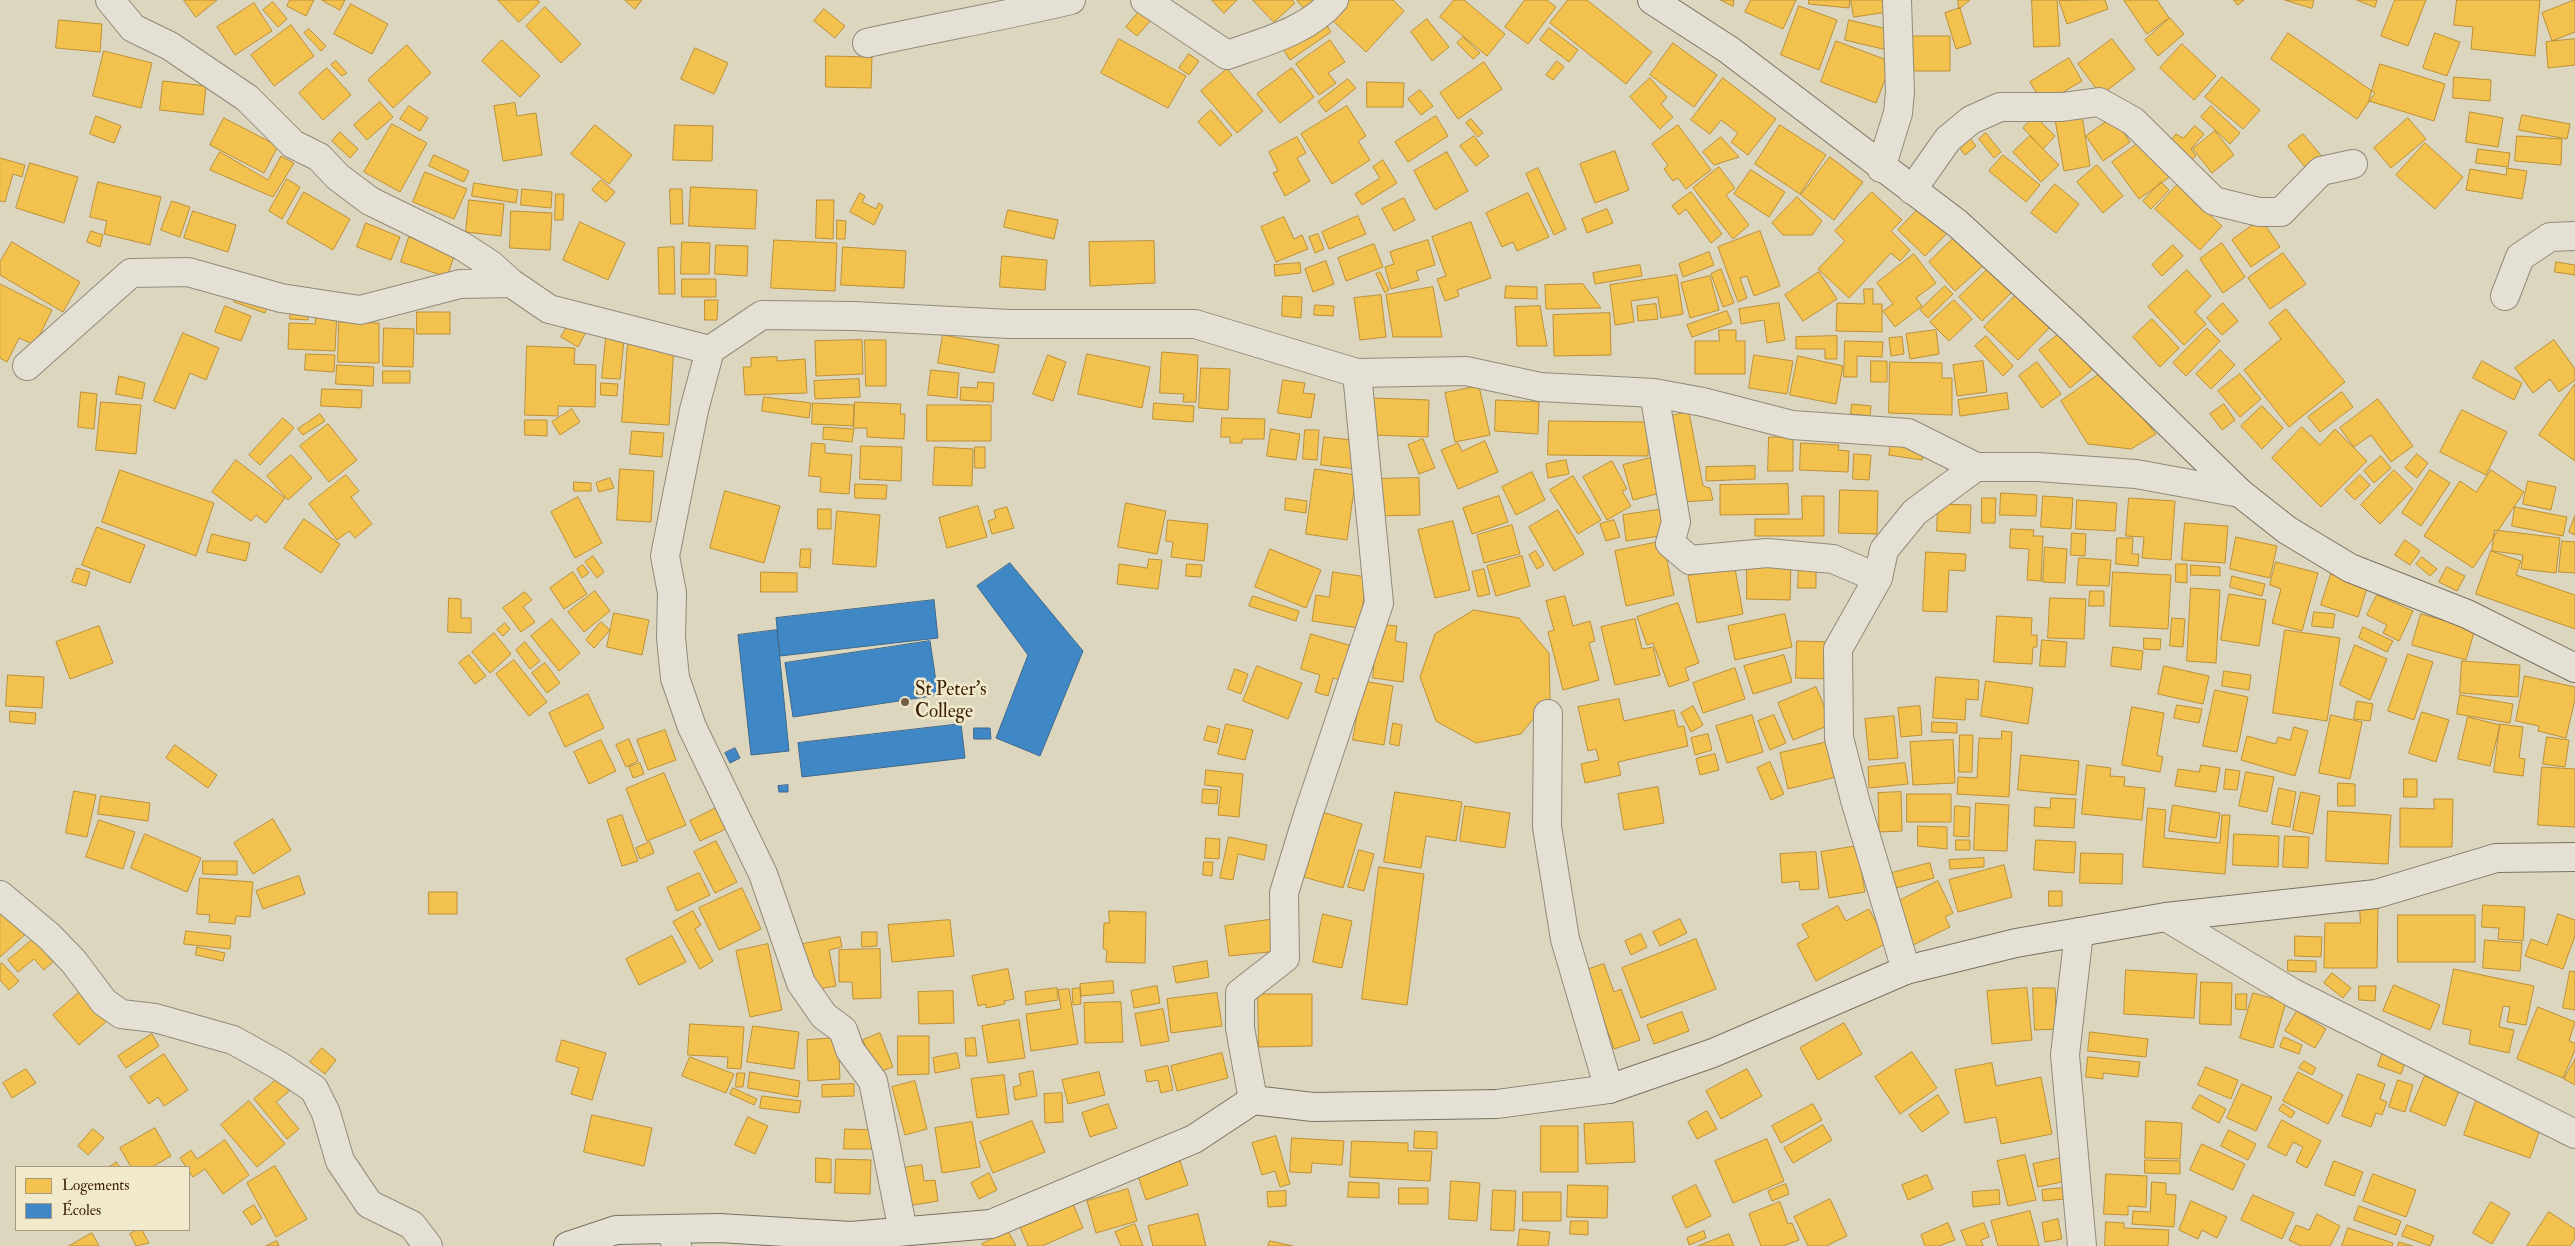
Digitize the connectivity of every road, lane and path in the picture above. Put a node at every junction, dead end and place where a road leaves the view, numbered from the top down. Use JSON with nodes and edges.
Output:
{"nodes":[{"id":1,"x":110,"y":0,"type":"edge"},
{"id":2,"x":1071,"y":0,"type":"edge"},
{"id":3,"x":1146,"y":0,"type":"edge"},
{"id":4,"x":1334,"y":0,"type":"edge"},
{"id":5,"x":1652,"y":0,"type":"edge"},
{"id":6,"x":1897,"y":0,"type":"edge"},
{"id":7,"x":867,"y":43,"type":"dead end"},
{"id":8,"x":2353,"y":164,"type":"dead end"},
{"id":9,"x":1881,"y":168,"type":"junction"},
{"id":10,"x":1912,"y":190,"type":"junction"},
{"id":11,"x":2575,"y":236,"type":"edge"},
{"id":12,"x":511,"y":283,"type":"junction"},
{"id":13,"x":2505,"y":296,"type":"dead end"},
{"id":14,"x":710,"y":350,"type":"junction"},
{"id":15,"x":27,"y":366,"type":"dead end"},
{"id":16,"x":1357,"y":373,"type":"junction"},
{"id":17,"x":1654,"y":393,"type":"junction"},
{"id":18,"x":1976,"y":467,"type":"junction"},
{"id":19,"x":2240,"y":493,"type":"junction"},
{"id":20,"x":1878,"y":578,"type":"junction"},
{"id":21,"x":2575,"y":668,"type":"edge"},
{"id":22,"x":1548,"y":714,"type":"dead end"},
{"id":23,"x":2575,"y":857,"type":"edge"},
{"id":24,"x":0,"y":895,"type":"edge"},
{"id":25,"x":2166,"y":918,"type":"junction"},
{"id":26,"x":2079,"y":932,"type":"junction"},
{"id":27,"x":1906,"y":970,"type":"junction"},
{"id":28,"x":1609,"y":1089,"type":"junction"},
{"id":29,"x":1253,"y":1100,"type":"junction"},
{"id":30,"x":2575,"y":1134,"type":"edge"},
{"id":31,"x":903,"y":1231,"type":"junction"},
{"id":32,"x":673,"y":1237,"type":"edge"},
{"id":33,"x":428,"y":1246,"type":"edge"},
{"id":34,"x":568,"y":1246,"type":"edge"},
{"id":35,"x":2082,"y":1246,"type":"edge"}],
"edges":[{"from":1,"to":12,"type":"street"},
{"from":2,"to":7,"type":"street"},
{"from":3,"to":4,"type":"street"},
{"from":5,"to":9,"type":"street"},
{"from":6,"to":9,"type":"street"},
{"from":8,"to":10,"type":"street"},
{"from":9,"to":10,"type":"street"},
{"from":10,"to":19,"type":"street"},
{"from":11,"to":13,"type":"street"},
{"from":12,"to":14,"type":"street"},
{"from":12,"to":15,"type":"street"},
{"from":14,"to":16,"type":"street"},
{"from":14,"to":31,"type":"street"},
{"from":16,"to":17,"type":"street"},
{"from":16,"to":29,"type":"street"},
{"from":17,"to":18,"type":"street"},
{"from":17,"to":20,"type":"street"},
{"from":18,"to":19,"type":"street"},
{"from":18,"to":20,"type":"street"},
{"from":19,"to":21,"type":"street"},
{"from":20,"to":27,"type":"street"},
{"from":22,"to":28,"type":"street"},
{"from":23,"to":25,"type":"street"},
{"from":24,"to":33,"type":"street"},
{"from":25,"to":26,"type":"street"},
{"from":25,"to":30,"type":"street"},
{"from":26,"to":27,"type":"street"},
{"from":26,"to":35,"type":"street"},
{"from":27,"to":28,"type":"street"},
{"from":28,"to":29,"type":"street"},
{"from":29,"to":31,"type":"street"},
{"from":31,"to":32,"type":"street"},
{"from":32,"to":34,"type":"street"}]}
